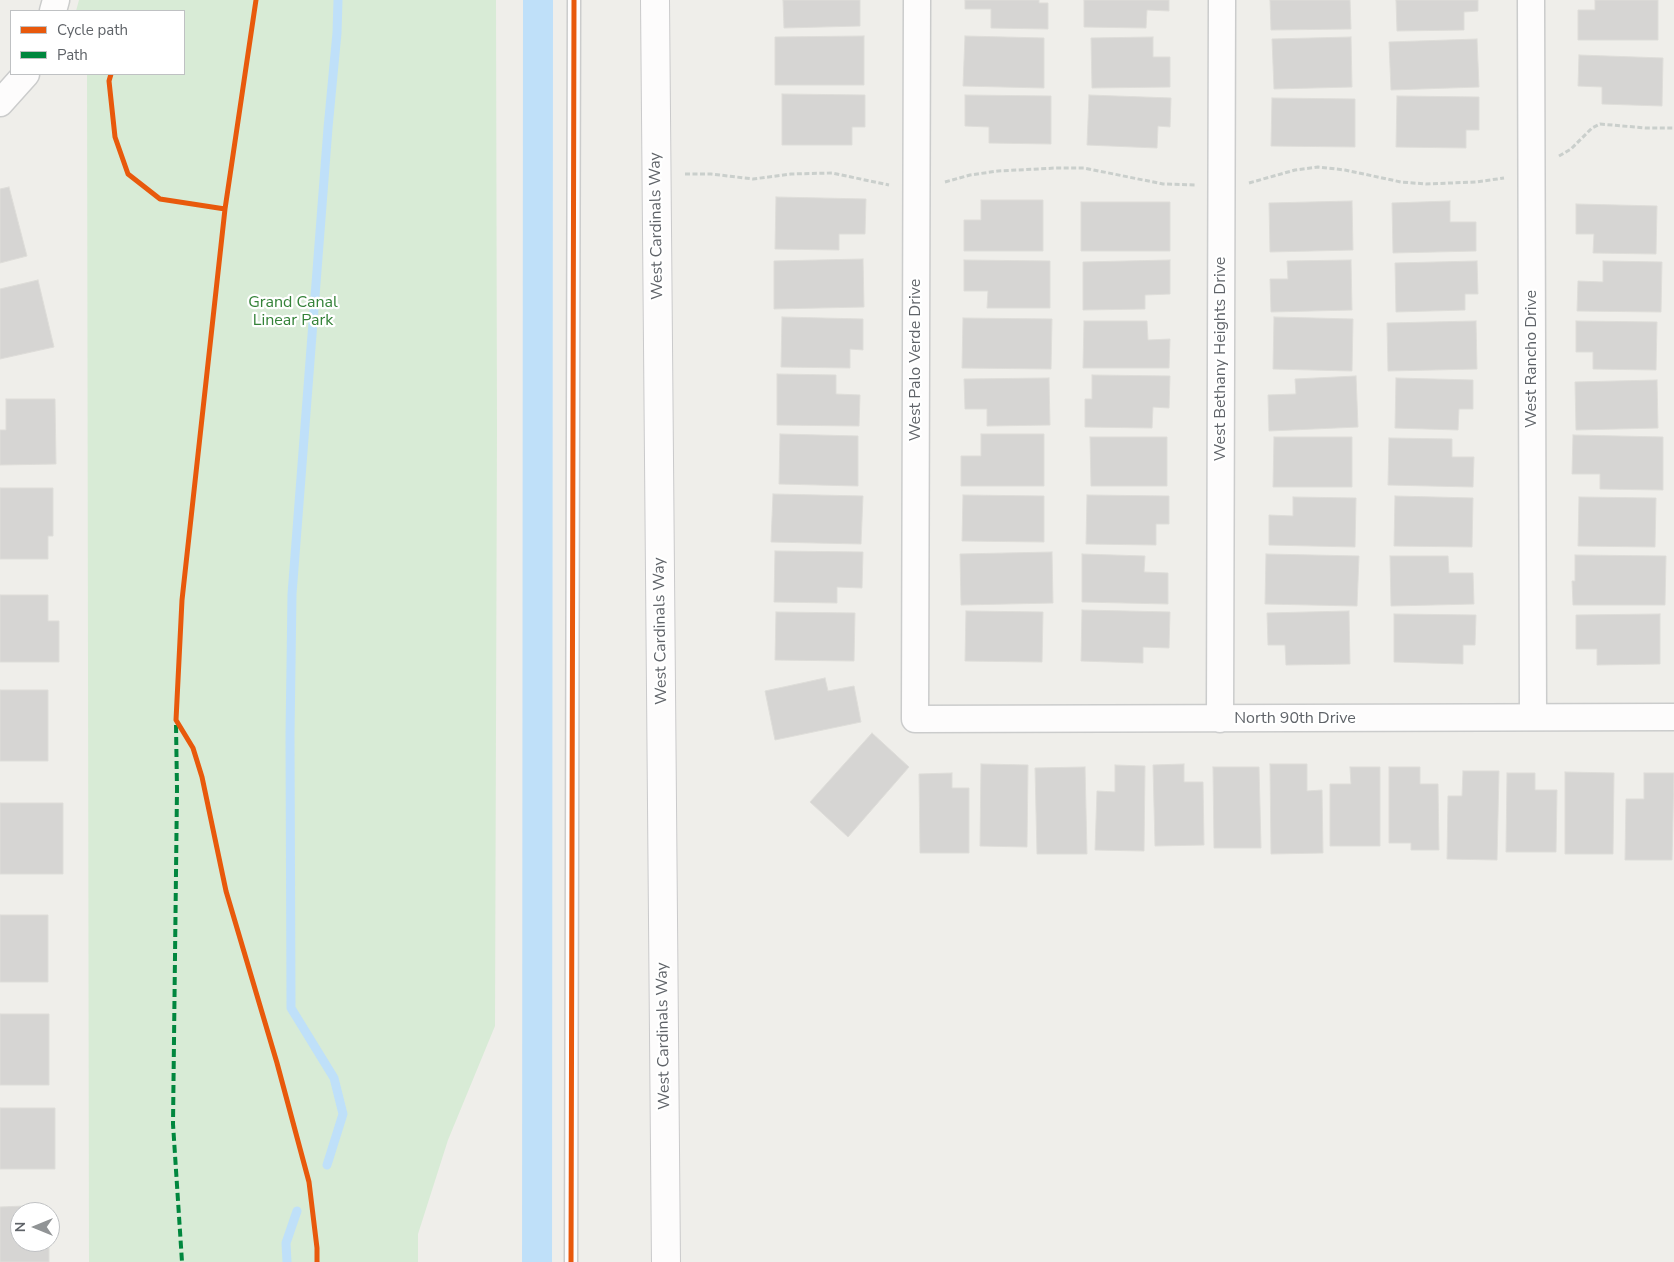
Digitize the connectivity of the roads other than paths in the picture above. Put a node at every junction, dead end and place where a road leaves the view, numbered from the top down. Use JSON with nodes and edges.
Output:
{"nodes":[{"id":1,"x":574,"y":0,"type":"edge"},
{"id":2,"x":655,"y":0,"type":"edge"},
{"id":3,"x":917,"y":0,"type":"edge"},
{"id":4,"x":1222,"y":0,"type":"edge"},
{"id":5,"x":1531,"y":0,"type":"edge"},
{"id":6,"x":25,"y":75,"type":"edge"},
{"id":7,"x":0,"y":103,"type":"edge"},
{"id":8,"x":1533,"y":717,"type":"junction"},
{"id":9,"x":1674,"y":717,"type":"edge"},
{"id":10,"x":915,"y":719,"type":"joint"},
{"id":11,"x":1220,"y":719,"type":"junction"},
{"id":12,"x":571,"y":1262,"type":"edge"},
{"id":13,"x":666,"y":1262,"type":"edge"}],
"edges":[{"from":1,"to":12,"type":"lane"},
{"from":2,"to":13,"type":"main road","name":"West Cardinals Way"},
{"from":3,"to":10,"type":"street","name":"West Palo Verde Drive"},
{"from":4,"to":11,"type":"street","name":"West Bethany Heights Drive"},
{"from":5,"to":8,"type":"street","name":"West Rancho Drive"},
{"from":6,"to":7,"type":"street"},
{"from":8,"to":9,"type":"street","name":"North 90th Drive"},
{"from":8,"to":11,"type":"street","name":"North 90th Drive"},
{"from":10,"to":11,"type":"street","name":"North 90th Drive"}]}
